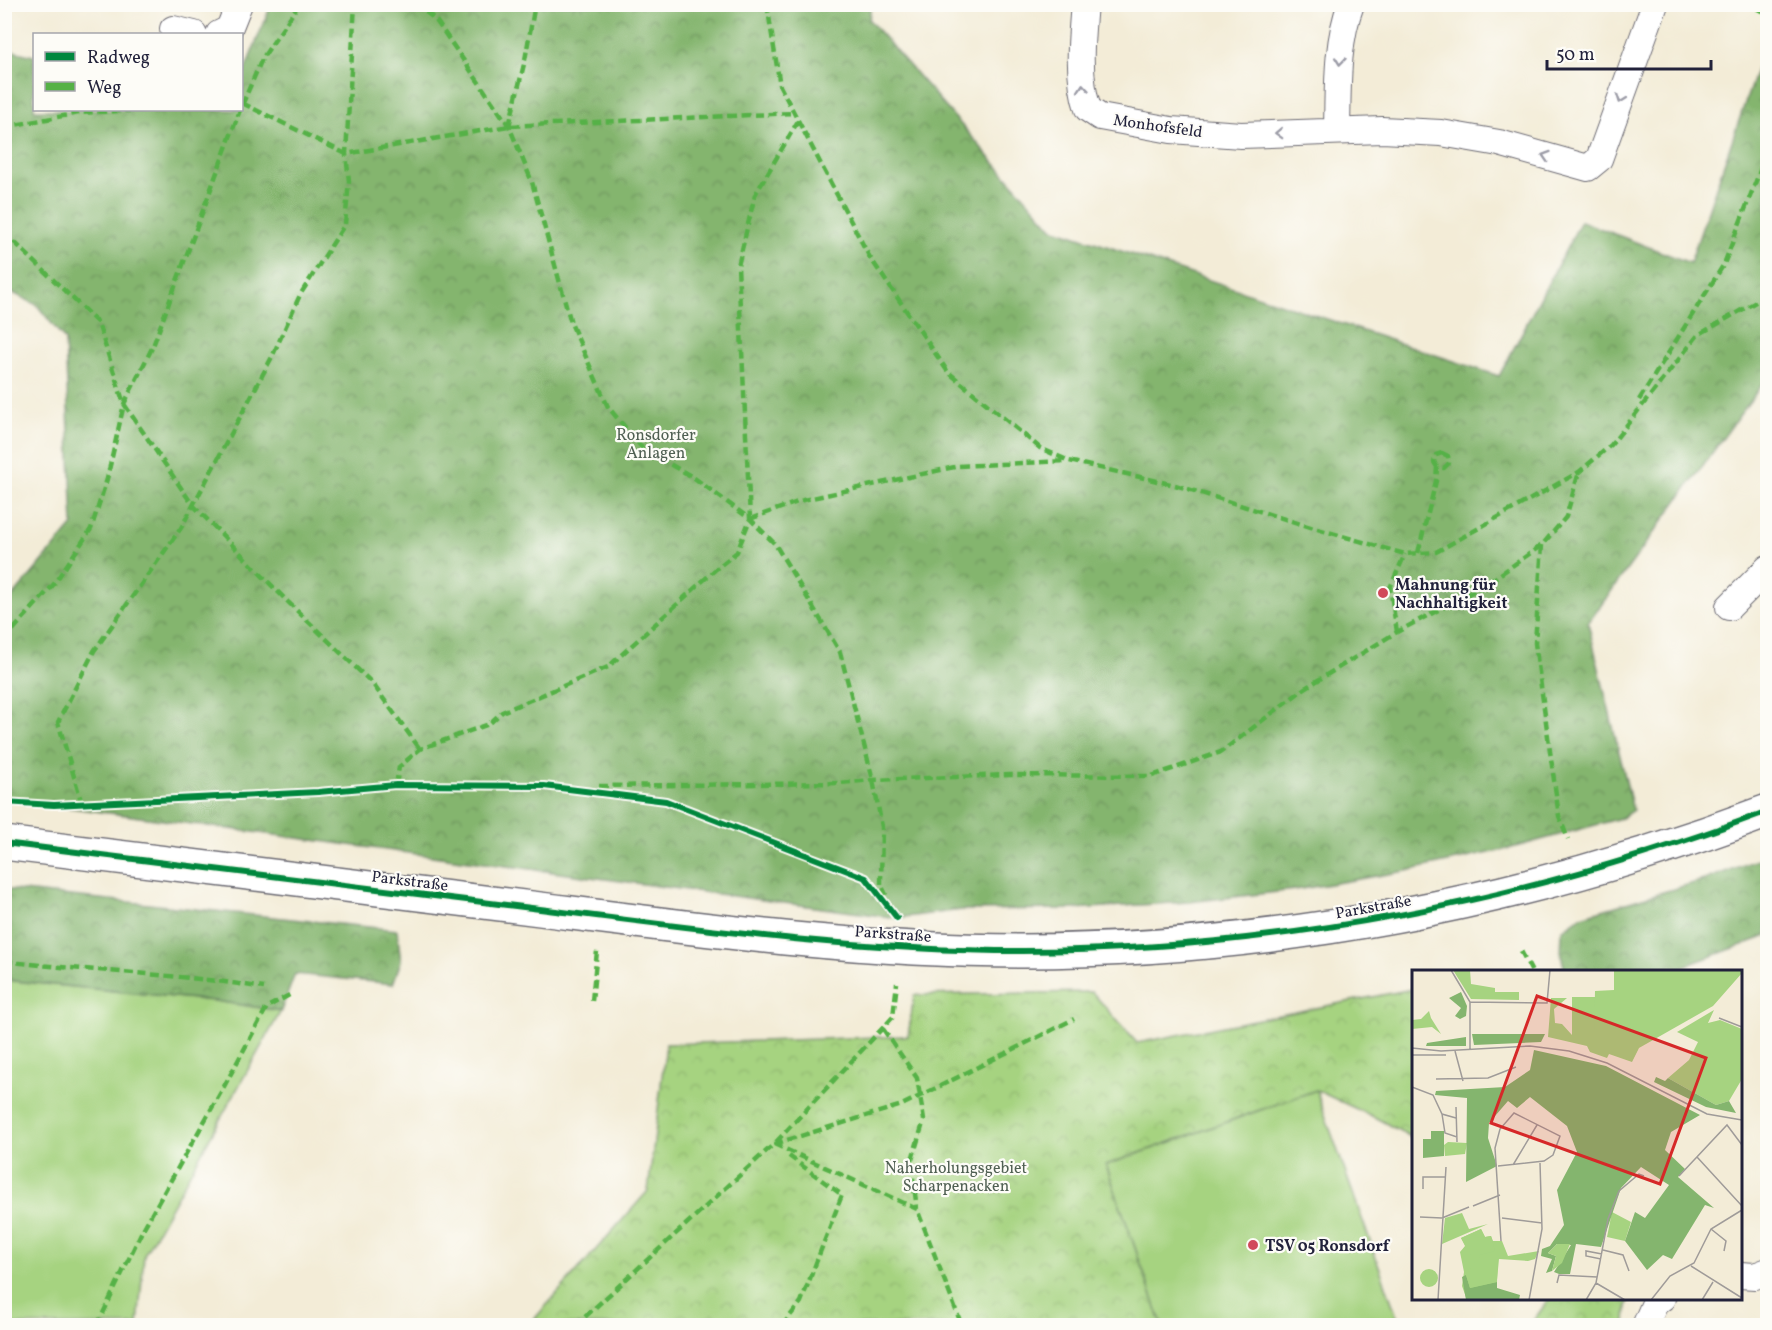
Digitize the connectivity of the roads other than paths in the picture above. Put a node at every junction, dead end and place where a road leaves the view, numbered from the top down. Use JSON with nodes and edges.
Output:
{"nodes":[{"id":1,"x":239,"y":4,"type":"edge"},
{"id":2,"x":1084,"y":4,"type":"edge"},
{"id":3,"x":1351,"y":4,"type":"edge"},
{"id":4,"x":1655,"y":4,"type":"edge"},
{"id":5,"x":221,"y":33,"type":"edge"},
{"id":6,"x":1337,"y":131,"type":"junction"},
{"id":7,"x":1767,"y":568,"type":"edge"},
{"id":8,"x":1729,"y":607,"type":"dead end"},
{"id":9,"x":1767,"y":811,"type":"edge"},
{"id":10,"x":4,"y":843,"type":"edge"},
{"id":11,"x":1767,"y":1271,"type":"edge"},
{"id":12,"x":1742,"y":1275,"type":"edge"},
{"id":13,"x":1660,"y":1300,"type":"edge"},
{"id":14,"x":1645,"y":1326,"type":"edge"}],
"edges":[{"from":1,"to":5,"type":"street"},
{"from":6,"to":2,"type":"street","name":"Monhofsfeld","one_way":true},
{"from":3,"to":6,"type":"street","one_way":true},
{"from":4,"to":6,"type":"street","name":"Monhofsfeld","one_way":true},
{"from":7,"to":8,"type":"street"},
{"from":9,"to":10,"type":"main road","name":"Parkstraße"},
{"from":11,"to":12,"type":"street"},
{"from":13,"to":14,"type":"street"}]}
